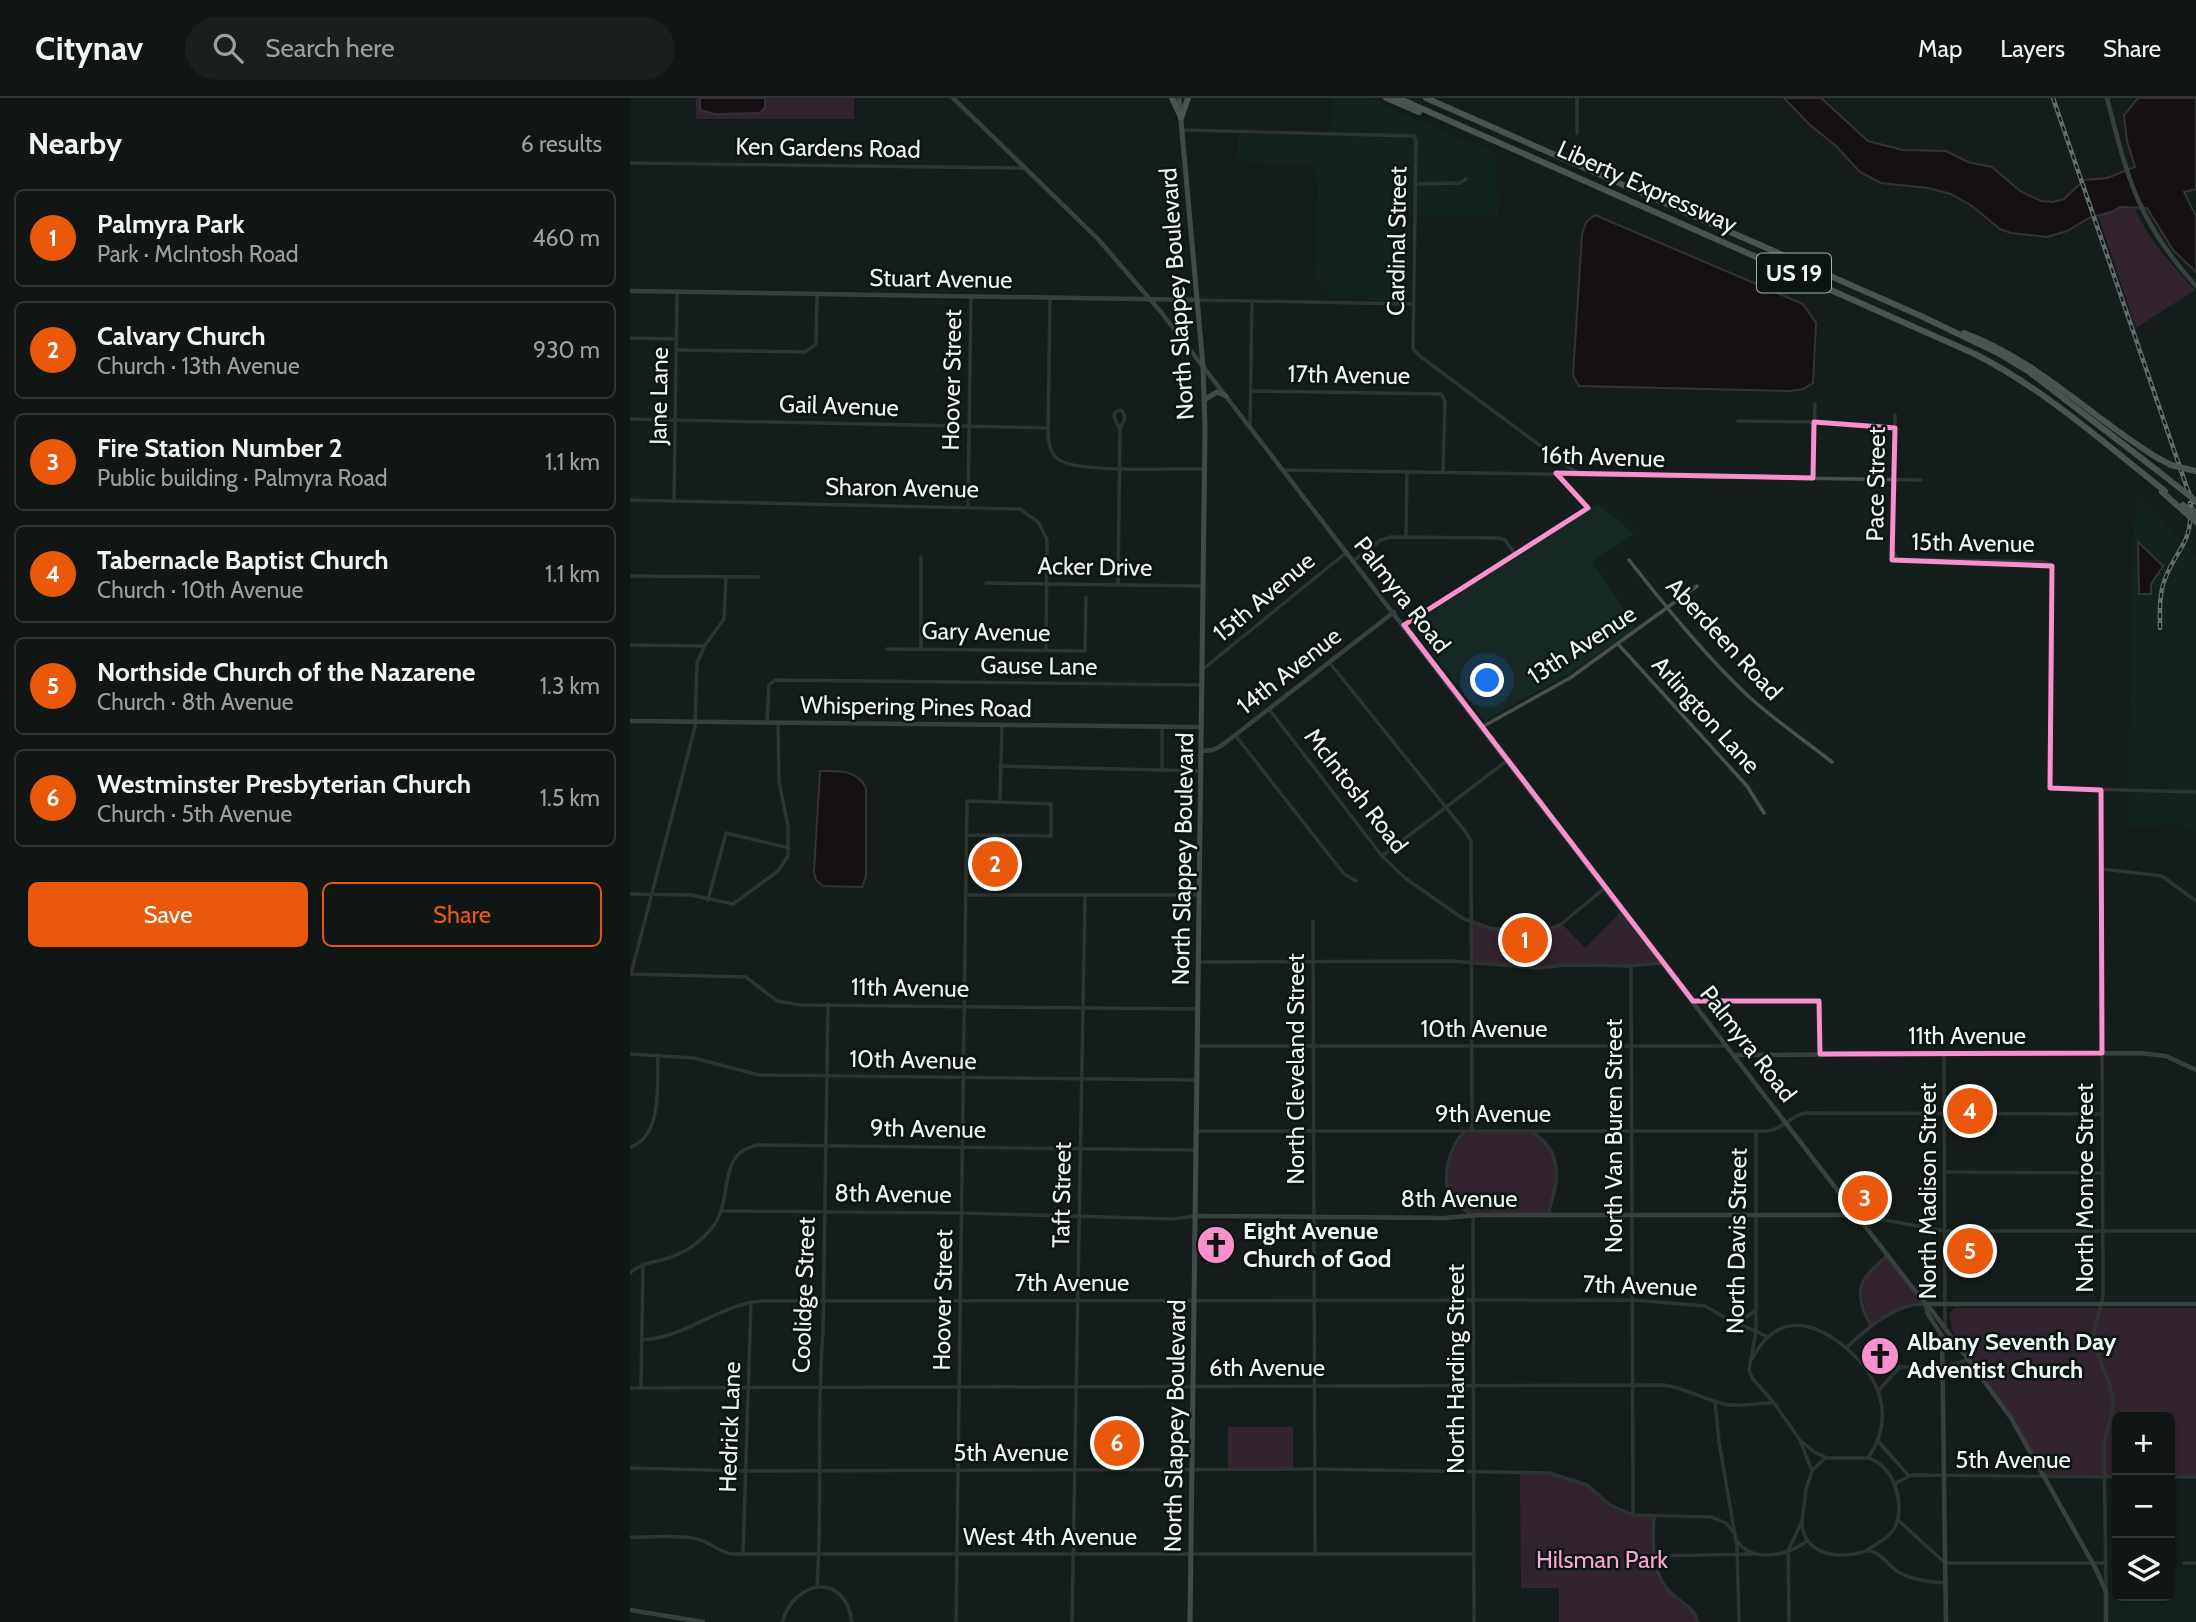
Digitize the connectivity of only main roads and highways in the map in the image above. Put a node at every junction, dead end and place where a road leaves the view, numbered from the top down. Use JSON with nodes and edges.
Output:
{"nodes":[{"id":1,"x":1172,"y":98,"type":"edge"},
{"id":2,"x":1179,"y":98,"type":"edge"},
{"id":3,"x":1188,"y":98,"type":"edge"},
{"id":4,"x":1386,"y":98,"type":"edge"},
{"id":5,"x":1398,"y":98,"type":"edge"},
{"id":6,"x":1426,"y":98,"type":"edge"},
{"id":7,"x":1181,"y":117,"type":"junction"},
{"id":8,"x":1483,"y":136,"type":"junction"},
{"id":9,"x":1922,"y":316,"type":"junction"},
{"id":10,"x":1226,"y":396,"type":"road end"},
{"id":11,"x":1204,"y":400,"type":"junction"},
{"id":12,"x":2196,"y":471,"type":"edge"},
{"id":13,"x":2164,"y":492,"type":"junction"},
{"id":14,"x":2196,"y":501,"type":"edge"},
{"id":15,"x":2196,"y":516,"type":"edge"},
{"id":16,"x":2196,"y":522,"type":"edge"},
{"id":17,"x":1190,"y":1622,"type":"edge"}],
"edges":[{"from":1,"to":7,"type":"highway"},
{"from":2,"to":7,"type":"main road","name":"North Slappey Boulevard"},
{"from":3,"to":7,"type":"highway"},
{"from":4,"to":8,"type":"highway"},
{"from":5,"to":8,"type":"highway","name":"Liberty Expressway","number":"US 19"},
{"from":6,"to":9,"type":"highway","name":"Liberty Expressway","number":"US 19"},
{"from":7,"to":11,"type":"main road","name":"North Slappey Boulevard"},
{"from":8,"to":13,"type":"highway","name":"Liberty Expressway","number":"US 19"},
{"from":9,"to":12,"type":"highway","bridge":true},
{"from":9,"to":14,"type":"highway","name":"Liberty Expressway","number":"US 19","bridge":true},
{"from":10,"to":11,"type":"main road"},
{"from":11,"to":17,"type":"main road","name":"North Slappey Boulevard"},
{"from":13,"to":15,"type":"highway","bridge":true},
{"from":13,"to":16,"type":"highway","bridge":true}]}
